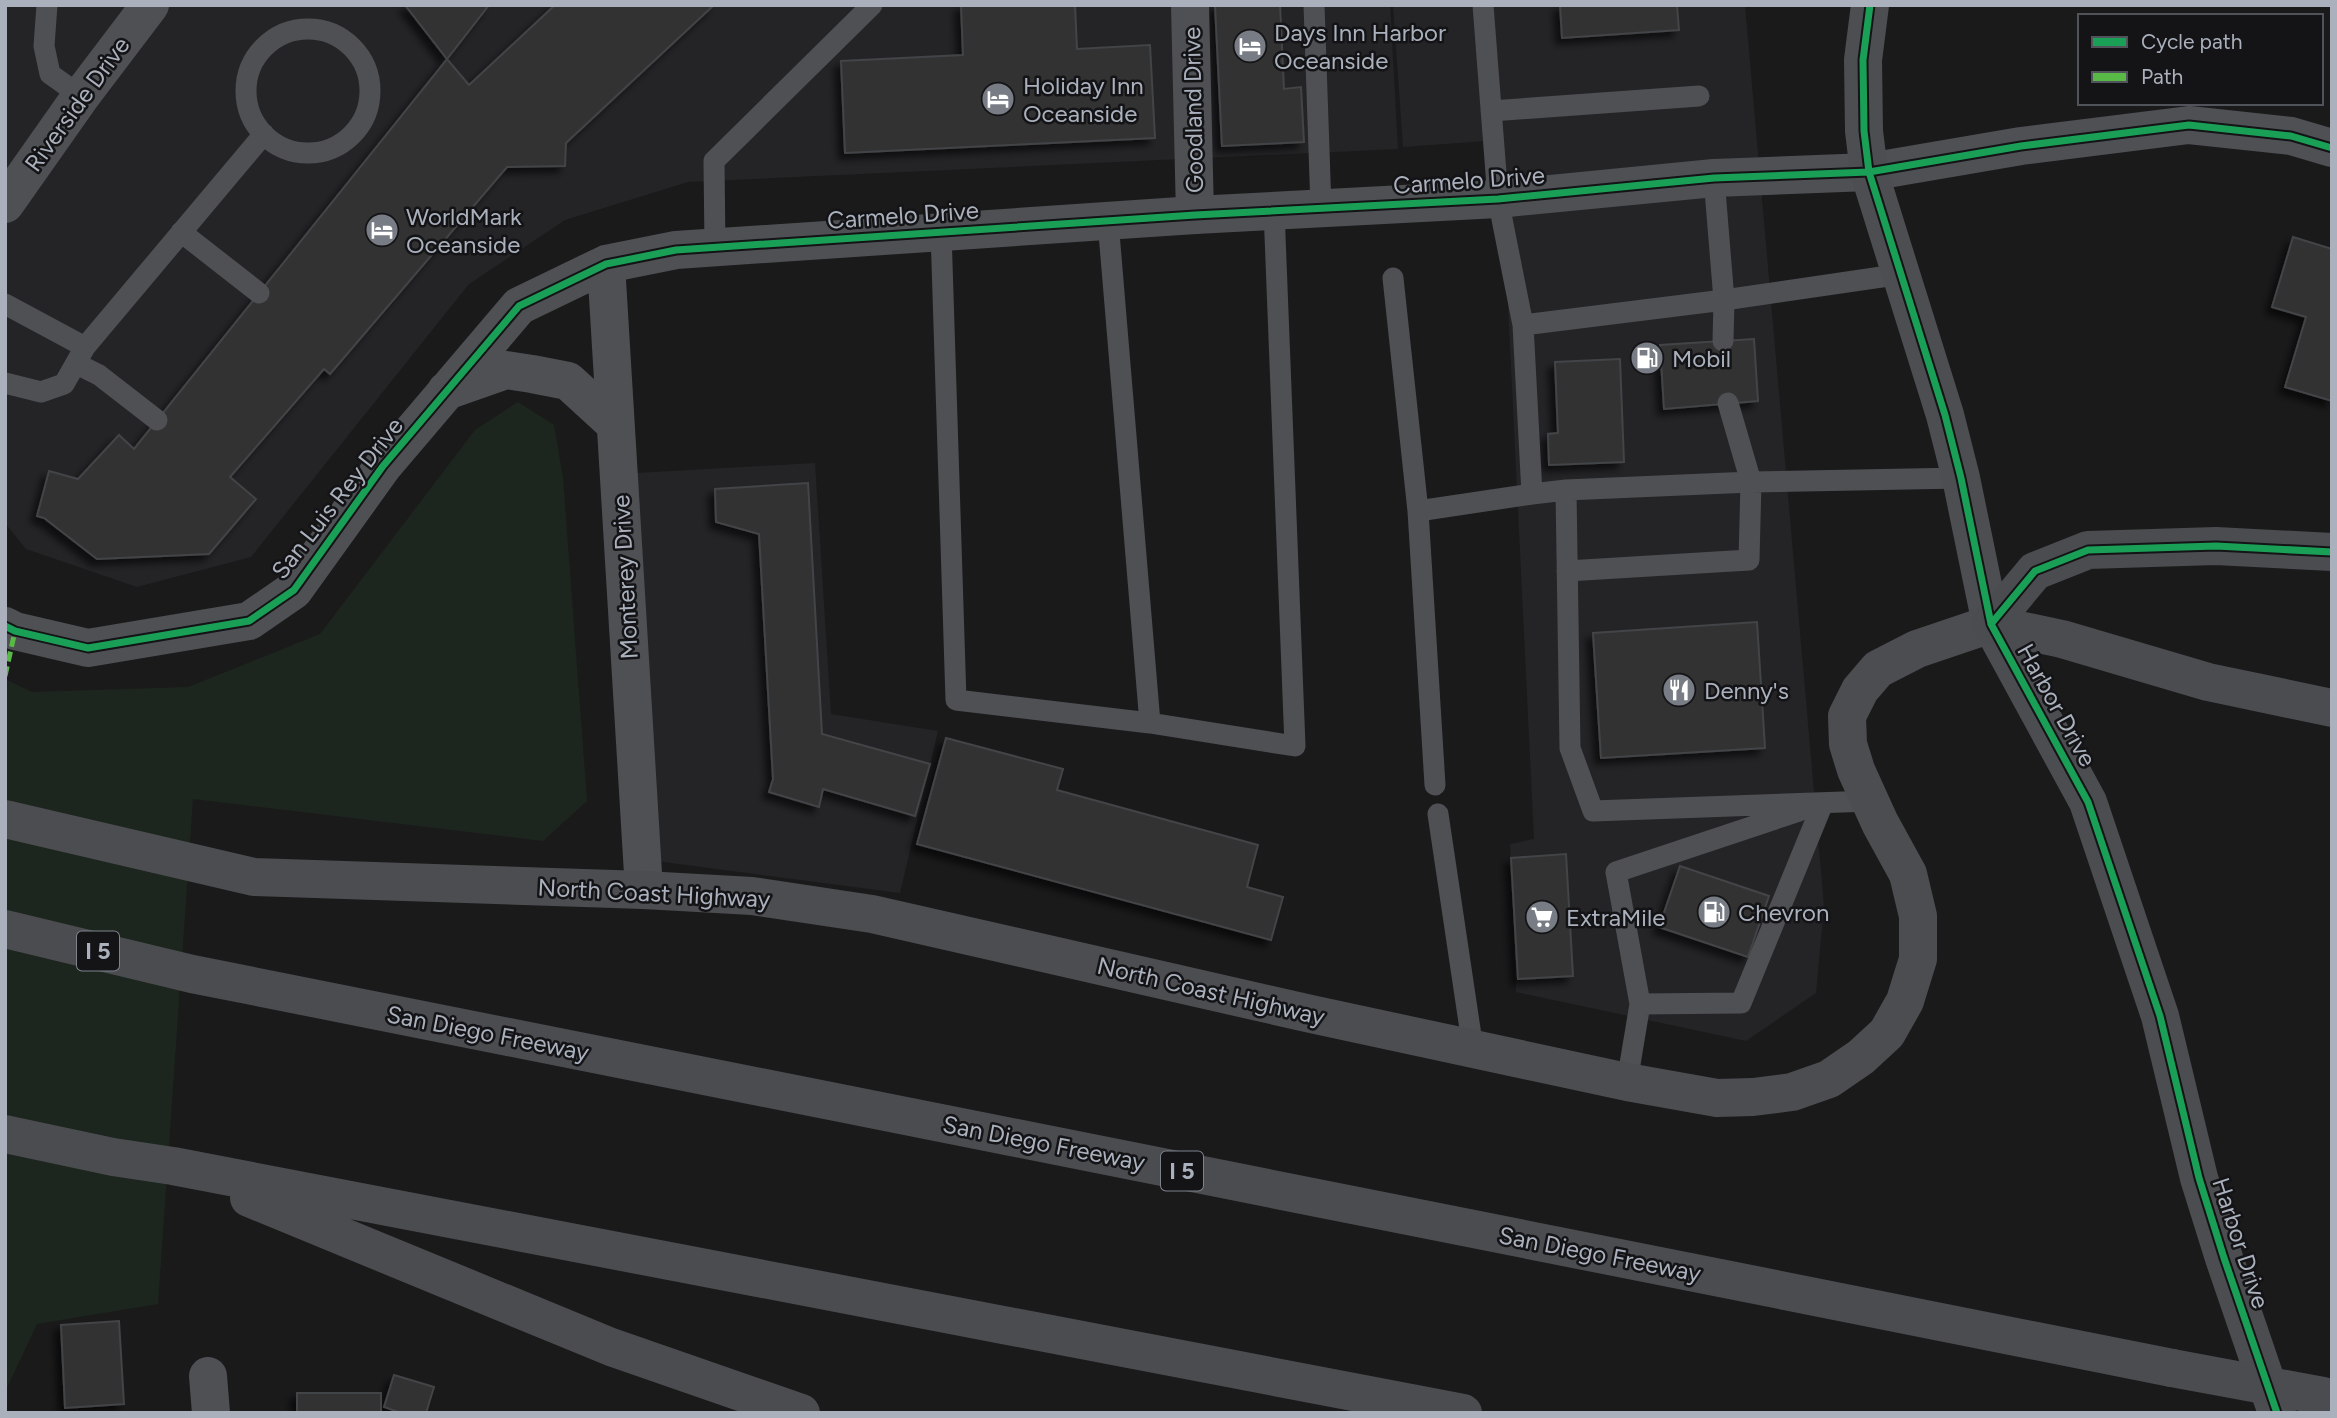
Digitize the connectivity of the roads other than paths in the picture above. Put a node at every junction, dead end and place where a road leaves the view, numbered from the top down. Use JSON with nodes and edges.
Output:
{"nodes":[{"id":1,"x":47,"y":5,"type":"edge"},
{"id":2,"x":150,"y":5,"type":"edge"},
{"id":3,"x":872,"y":5,"type":"edge"},
{"id":4,"x":1191,"y":5,"type":"edge"},
{"id":5,"x":1314,"y":5,"type":"edge"},
{"id":6,"x":1483,"y":5,"type":"edge"},
{"id":7,"x":1870,"y":5,"type":"edge"},
{"id":8,"x":81,"y":96,"type":"junction"},
{"id":9,"x":1699,"y":96,"type":"dead end"},
{"id":10,"x":1491,"y":111,"type":"junction"},
{"id":11,"x":264,"y":134,"type":"junction"},
{"id":12,"x":2332,"y":148,"type":"edge"},
{"id":13,"x":1869,"y":172,"type":"junction"},
{"id":14,"x":1714,"y":178,"type":"junction"},
{"id":15,"x":1498,"y":199,"type":"junction"},
{"id":16,"x":5,"y":204,"type":"edge"},
{"id":17,"x":1321,"y":208,"type":"junction"},
{"id":18,"x":1274,"y":210,"type":"junction"},
{"id":19,"x":1195,"y":215,"type":"junction"},
{"id":20,"x":1108,"y":221,"type":"junction"},
{"id":21,"x":181,"y":232,"type":"junction"},
{"id":22,"x":941,"y":232,"type":"junction"},
{"id":23,"x":715,"y":248,"type":"junction"},
{"id":24,"x":606,"y":264,"type":"junction"},
{"id":25,"x":1902,"y":274,"type":"junction"},
{"id":26,"x":1393,"y":278,"type":"dead end"},
{"id":27,"x":259,"y":293,"type":"dead end"},
{"id":28,"x":1724,"y":300,"type":"junction"},
{"id":29,"x":5,"y":304,"type":"edge"},
{"id":30,"x":1523,"y":325,"type":"junction"},
{"id":31,"x":1723,"y":341,"type":"dead end"},
{"id":32,"x":81,"y":356,"type":"junction"},
{"id":33,"x":5,"y":383,"type":"edge"},
{"id":34,"x":445,"y":392,"type":"junction"},
{"id":35,"x":1728,"y":403,"type":"dead end"},
{"id":36,"x":157,"y":421,"type":"dead end"},
{"id":37,"x":615,"y":424,"type":"junction"},
{"id":38,"x":1961,"y":478,"type":"junction"},
{"id":39,"x":1751,"y":482,"type":"junction"},
{"id":40,"x":1566,"y":490,"type":"junction"},
{"id":41,"x":1532,"y":494,"type":"junction"},
{"id":42,"x":1418,"y":512,"type":"junction"},
{"id":43,"x":2332,"y":552,"type":"edge"},
{"id":44,"x":1567,"y":571,"type":"junction"},
{"id":45,"x":1991,"y":624,"type":"junction"},
{"id":46,"x":5,"y":626,"type":"edge"},
{"id":47,"x":2332,"y":708,"type":"edge"},
{"id":48,"x":1150,"y":723,"type":"junction"},
{"id":49,"x":1435,"y":785,"type":"dead end"},
{"id":50,"x":1871,"y":802,"type":"junction"},
{"id":51,"x":1823,"y":803,"type":"junction"},
{"id":52,"x":1438,"y":814,"type":"dead end"},
{"id":53,"x":5,"y":819,"type":"edge"},
{"id":54,"x":644,"y":890,"type":"junction"},
{"id":55,"x":5,"y":929,"type":"edge"},
{"id":56,"x":1640,"y":1004,"type":"junction"},
{"id":57,"x":1473,"y":1049,"type":"junction"},
{"id":58,"x":1627,"y":1082,"type":"junction"},
{"id":59,"x":5,"y":1134,"type":"edge"},
{"id":60,"x":173,"y":1166,"type":"junction"},
{"id":61,"x":2329,"y":1396,"type":"edge"},
{"id":62,"x":802,"y":1413,"type":"edge"},
{"id":63,"x":1463,"y":1413,"type":"edge"},
{"id":64,"x":2277,"y":1413,"type":"edge"}],
"edges":[{"from":1,"to":8,"type":"lane"},
{"from":2,"to":8,"type":"street","name":"Riverside Drive"},
{"from":3,"to":23,"type":"lane"},
{"from":4,"to":19,"type":"street","name":"Goodland Drive"},
{"from":5,"to":17,"type":"lane"},
{"from":6,"to":10,"type":"lane"},
{"from":7,"to":13,"type":"main road","name":"Harbor Drive"},
{"from":8,"to":16,"type":"street","name":"Riverside Drive"},
{"from":9,"to":10,"type":"lane"},
{"from":10,"to":15,"type":"lane"},
{"from":11,"to":11,"type":"lane"},
{"from":11,"to":21,"type":"lane"},
{"from":12,"to":13,"type":"street","name":"Carmelo Drive"},
{"from":13,"to":14,"type":"street","name":"Carmelo Drive"},
{"from":13,"to":25,"type":"main road","name":"Harbor Drive"},
{"from":14,"to":15,"type":"street","name":"Carmelo Drive"},
{"from":14,"to":28,"type":"lane"},
{"from":15,"to":17,"type":"street","name":"Carmelo Drive"},
{"from":15,"to":30,"type":"lane"},
{"from":17,"to":18,"type":"street","name":"Carmelo Drive"},
{"from":18,"to":19,"type":"street","name":"Carmelo Drive"},
{"from":18,"to":48,"type":"lane"},
{"from":19,"to":20,"type":"street","name":"Carmelo Drive"},
{"from":20,"to":22,"type":"street","name":"Carmelo Drive"},
{"from":20,"to":48,"type":"lane"},
{"from":21,"to":27,"type":"lane"},
{"from":21,"to":32,"type":"lane"},
{"from":22,"to":23,"type":"street","name":"Carmelo Drive"},
{"from":22,"to":48,"type":"lane"},
{"from":23,"to":24,"type":"street","name":"Carmelo Drive"},
{"from":24,"to":34,"type":"street","name":"San Luis Rey Drive"},
{"from":24,"to":37,"type":"street","name":"Monterey Drive"},
{"from":25,"to":28,"type":"lane"},
{"from":25,"to":38,"type":"main road","name":"Harbor Drive"},
{"from":26,"to":42,"type":"lane"},
{"from":28,"to":30,"type":"lane"},
{"from":28,"to":31,"type":"lane"},
{"from":29,"to":32,"type":"lane"},
{"from":30,"to":41,"type":"lane"},
{"from":32,"to":33,"type":"lane"},
{"from":32,"to":36,"type":"lane"},
{"from":34,"to":37,"type":"street"},
{"from":34,"to":46,"type":"street","name":"San Luis Rey Drive"},
{"from":35,"to":39,"type":"lane"},
{"from":37,"to":54,"type":"street","name":"Monterey Drive"},
{"from":38,"to":39,"type":"lane"},
{"from":38,"to":45,"type":"main road","name":"Harbor Drive"},
{"from":39,"to":40,"type":"lane"},
{"from":39,"to":44,"type":"lane"},
{"from":40,"to":41,"type":"lane"},
{"from":40,"to":44,"type":"lane"},
{"from":41,"to":42,"type":"lane"},
{"from":42,"to":49,"type":"lane"},
{"from":43,"to":45,"type":"highway"},
{"from":44,"to":51,"type":"lane"},
{"from":45,"to":47,"type":"highway"},
{"from":45,"to":50,"type":"main road","name":"North Coast Highway"},
{"from":45,"to":64,"type":"main road","name":"Harbor Drive"},
{"from":50,"to":51,"type":"lane"},
{"from":50,"to":58,"type":"main road","name":"North Coast Highway"},
{"from":51,"to":56,"type":"lane"},
{"from":51,"to":56,"type":"lane"},
{"from":52,"to":57,"type":"lane"},
{"from":53,"to":54,"type":"main road","name":"North Coast Highway"},
{"from":54,"to":57,"type":"main road","name":"North Coast Highway"},
{"from":55,"to":61,"type":"highway","name":"San Diego Freeway","number":"I 5","bridge":true},
{"from":56,"to":58,"type":"lane"},
{"from":57,"to":58,"type":"main road","name":"North Coast Highway"},
{"from":59,"to":60,"type":"highway"},
{"from":60,"to":62,"type":"highway"},
{"from":60,"to":63,"type":"highway"}]}
